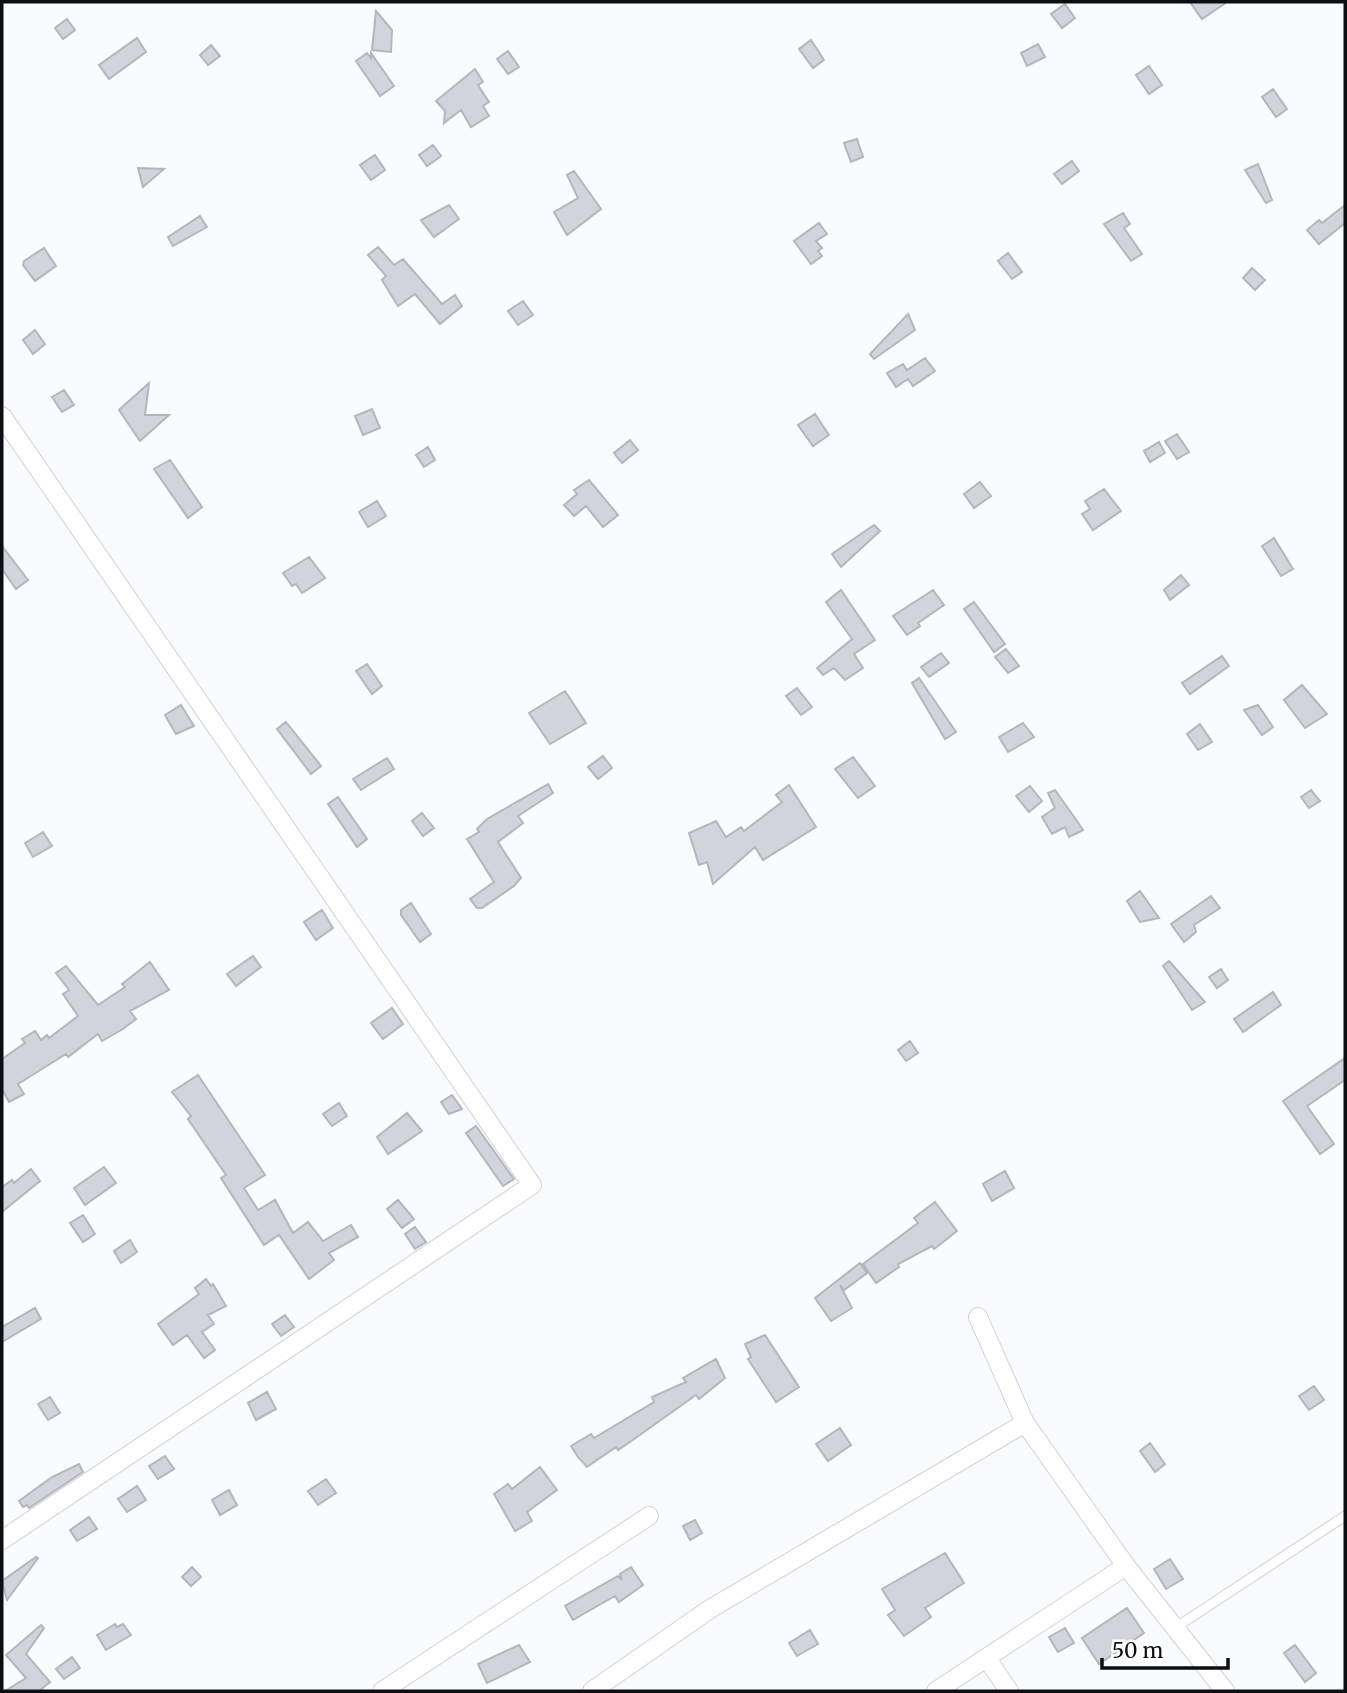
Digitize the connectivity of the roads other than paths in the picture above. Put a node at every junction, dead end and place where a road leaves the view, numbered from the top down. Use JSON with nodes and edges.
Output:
{"nodes":[{"id":1,"x":2,"y":416,"type":"edge"},
{"id":2,"x":978,"y":1317,"type":"dead end"},
{"id":3,"x":1025,"y":1423,"type":"junction"},
{"id":4,"x":649,"y":1516,"type":"dead end"},
{"id":5,"x":1345,"y":1516,"type":"edge"},
{"id":6,"x":2,"y":1539,"type":"edge"},
{"id":7,"x":1126,"y":1566,"type":"junction"},
{"id":8,"x":1175,"y":1628,"type":"junction"},
{"id":9,"x":988,"y":1660,"type":"junction"},
{"id":10,"x":382,"y":1691,"type":"edge"},
{"id":11,"x":592,"y":1691,"type":"edge"},
{"id":12,"x":936,"y":1691,"type":"edge"},
{"id":13,"x":1009,"y":1691,"type":"edge"},
{"id":14,"x":1225,"y":1691,"type":"edge"}],
"edges":[{"from":1,"to":6,"type":"street"},
{"from":2,"to":3,"type":"street"},
{"from":3,"to":7,"type":"street"},
{"from":3,"to":11,"type":"street"},
{"from":4,"to":10,"type":"street"},
{"from":5,"to":8,"type":"lane"},
{"from":7,"to":8,"type":"street"},
{"from":7,"to":9,"type":"street"},
{"from":8,"to":14,"type":"street"},
{"from":9,"to":12,"type":"street"},
{"from":9,"to":13,"type":"street"}]}
